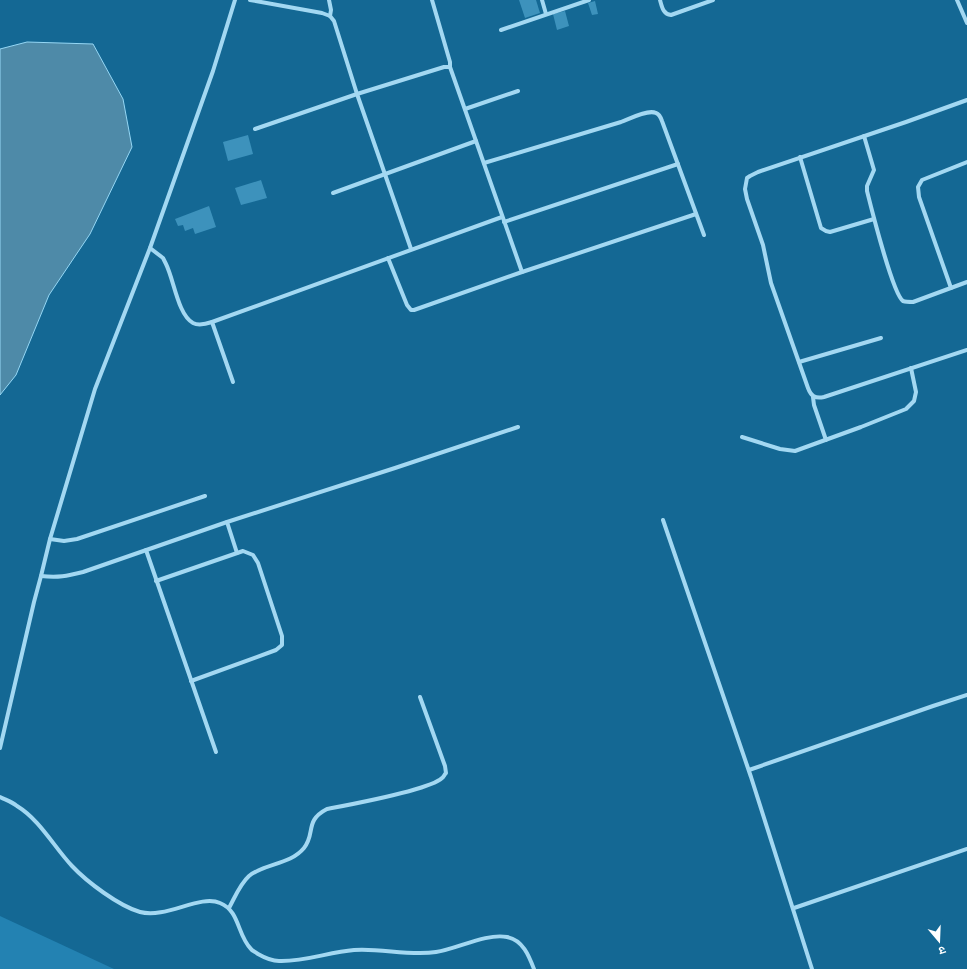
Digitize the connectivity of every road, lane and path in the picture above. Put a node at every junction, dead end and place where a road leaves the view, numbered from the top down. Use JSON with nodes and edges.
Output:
{"nodes":[{"id":1,"x":235,"y":0,"type":"edge"},
{"id":2,"x":250,"y":0,"type":"edge"},
{"id":3,"x":329,"y":0,"type":"edge"},
{"id":4,"x":432,"y":0,"type":"edge"},
{"id":5,"x":542,"y":0,"type":"edge"},
{"id":6,"x":589,"y":0,"type":"edge"},
{"id":7,"x":660,"y":0,"type":"edge"},
{"id":8,"x":713,"y":0,"type":"edge"},
{"id":9,"x":957,"y":0,"type":"edge"},
{"id":10,"x":546,"y":14,"type":"junction"},
{"id":11,"x":330,"y":16,"type":"junction"},
{"id":12,"x":967,"y":23,"type":"edge"},
{"id":13,"x":501,"y":30,"type":"dead end"},
{"id":14,"x":450,"y":67,"type":"junction"},
{"id":15,"x":518,"y":91,"type":"dead end"},
{"id":16,"x":357,"y":94,"type":"junction"},
{"id":17,"x":967,"y":100,"type":"edge"},
{"id":18,"x":465,"y":109,"type":"junction"},
{"id":19,"x":256,"y":130,"type":"dead end"},
{"id":20,"x":864,"y":136,"type":"junction"},
{"id":21,"x":476,"y":141,"type":"junction"},
{"id":22,"x":800,"y":157,"type":"junction"},
{"id":23,"x":967,"y":162,"type":"edge"},
{"id":24,"x":484,"y":163,"type":"junction"},
{"id":25,"x":678,"y":164,"type":"junction"},
{"id":26,"x":384,"y":174,"type":"junction"},
{"id":27,"x":333,"y":193,"type":"dead end"},
{"id":28,"x":696,"y":214,"type":"junction"},
{"id":29,"x":503,"y":219,"type":"junction"},
{"id":30,"x":874,"y":219,"type":"junction"},
{"id":31,"x":704,"y":235,"type":"dead end"},
{"id":32,"x":150,"y":248,"type":"junction"},
{"id":33,"x":411,"y":249,"type":"junction"},
{"id":34,"x":388,"y":258,"type":"junction"},
{"id":35,"x":522,"y":272,"type":"junction"},
{"id":36,"x":967,"y":282,"type":"edge"},
{"id":37,"x":951,"y":288,"type":"junction"},
{"id":38,"x":212,"y":322,"type":"junction"},
{"id":39,"x":881,"y":338,"type":"dead end"},
{"id":40,"x":967,"y":350,"type":"edge"},
{"id":41,"x":799,"y":362,"type":"junction"},
{"id":42,"x":911,"y":368,"type":"junction"},
{"id":43,"x":233,"y":382,"type":"dead end"},
{"id":44,"x":813,"y":397,"type":"junction"},
{"id":45,"x":518,"y":427,"type":"dead end"},
{"id":46,"x":742,"y":437,"type":"dead end"},
{"id":47,"x":826,"y":440,"type":"junction"},
{"id":48,"x":205,"y":496,"type":"dead end"},
{"id":49,"x":663,"y":520,"type":"dead end"},
{"id":50,"x":227,"y":522,"type":"junction"},
{"id":51,"x":50,"y":539,"type":"junction"},
{"id":52,"x":146,"y":550,"type":"junction"},
{"id":53,"x":237,"y":553,"type":"junction"},
{"id":54,"x":41,"y":576,"type":"junction"},
{"id":55,"x":156,"y":581,"type":"junction"},
{"id":56,"x":191,"y":681,"type":"junction"},
{"id":57,"x":967,"y":695,"type":"edge"},
{"id":58,"x":420,"y":697,"type":"dead end"},
{"id":59,"x":0,"y":748,"type":"edge"},
{"id":60,"x":216,"y":752,"type":"dead end"},
{"id":61,"x":749,"y":770,"type":"junction"},
{"id":62,"x":0,"y":797,"type":"edge"},
{"id":63,"x":967,"y":849,"type":"edge"},
{"id":64,"x":229,"y":908,"type":"junction"},
{"id":65,"x":794,"y":908,"type":"junction"},
{"id":66,"x":534,"y":969,"type":"edge"},
{"id":67,"x":812,"y":969,"type":"edge"}],
"edges":[{"from":1,"to":32,"type":"street"},
{"from":2,"to":11,"type":"street"},
{"from":3,"to":11,"type":"street"},
{"from":4,"to":14,"type":"street"},
{"from":5,"to":10,"type":"street"},
{"from":6,"to":10,"type":"street"},
{"from":7,"to":8,"type":"street"},
{"from":9,"to":12,"type":"street"},
{"from":10,"to":13,"type":"street"},
{"from":11,"to":16,"type":"street"},
{"from":14,"to":16,"type":"street"},
{"from":14,"to":18,"type":"street"},
{"from":15,"to":18,"type":"street"},
{"from":16,"to":19,"type":"street"},
{"from":16,"to":26,"type":"street"},
{"from":17,"to":20,"type":"street"},
{"from":18,"to":21,"type":"street"},
{"from":20,"to":22,"type":"street"},
{"from":20,"to":30,"type":"street"},
{"from":21,"to":24,"type":"street"},
{"from":21,"to":26,"type":"street"},
{"from":22,"to":30,"type":"street"},
{"from":22,"to":41,"type":"street"},
{"from":23,"to":37,"type":"street"},
{"from":24,"to":25,"type":"street"},
{"from":24,"to":29,"type":"street"},
{"from":25,"to":28,"type":"street"},
{"from":25,"to":29,"type":"street"},
{"from":26,"to":27,"type":"street"},
{"from":26,"to":33,"type":"street"},
{"from":28,"to":31,"type":"street"},
{"from":28,"to":35,"type":"street"},
{"from":29,"to":33,"type":"street"},
{"from":29,"to":35,"type":"street"},
{"from":30,"to":37,"type":"street"},
{"from":32,"to":38,"type":"street"},
{"from":32,"to":51,"type":"street"},
{"from":33,"to":34,"type":"street"},
{"from":34,"to":35,"type":"street"},
{"from":34,"to":38,"type":"street"},
{"from":36,"to":37,"type":"street"},
{"from":38,"to":43,"type":"street"},
{"from":39,"to":41,"type":"street"},
{"from":40,"to":42,"type":"street"},
{"from":41,"to":44,"type":"street"},
{"from":42,"to":44,"type":"street"},
{"from":42,"to":47,"type":"street"},
{"from":44,"to":47,"type":"street"},
{"from":45,"to":50,"type":"street"},
{"from":46,"to":47,"type":"street"},
{"from":48,"to":51,"type":"street"},
{"from":49,"to":61,"type":"street"},
{"from":50,"to":52,"type":"street"},
{"from":50,"to":53,"type":"street"},
{"from":51,"to":54,"type":"street"},
{"from":52,"to":54,"type":"street"},
{"from":52,"to":55,"type":"street"},
{"from":53,"to":55,"type":"street"},
{"from":53,"to":56,"type":"street"},
{"from":54,"to":59,"type":"street"},
{"from":55,"to":56,"type":"street"},
{"from":56,"to":60,"type":"street"},
{"from":57,"to":61,"type":"street"},
{"from":58,"to":64,"type":"street"},
{"from":61,"to":65,"type":"street"},
{"from":62,"to":64,"type":"street"},
{"from":63,"to":65,"type":"street"},
{"from":64,"to":66,"type":"street"},
{"from":65,"to":67,"type":"street"}]}
